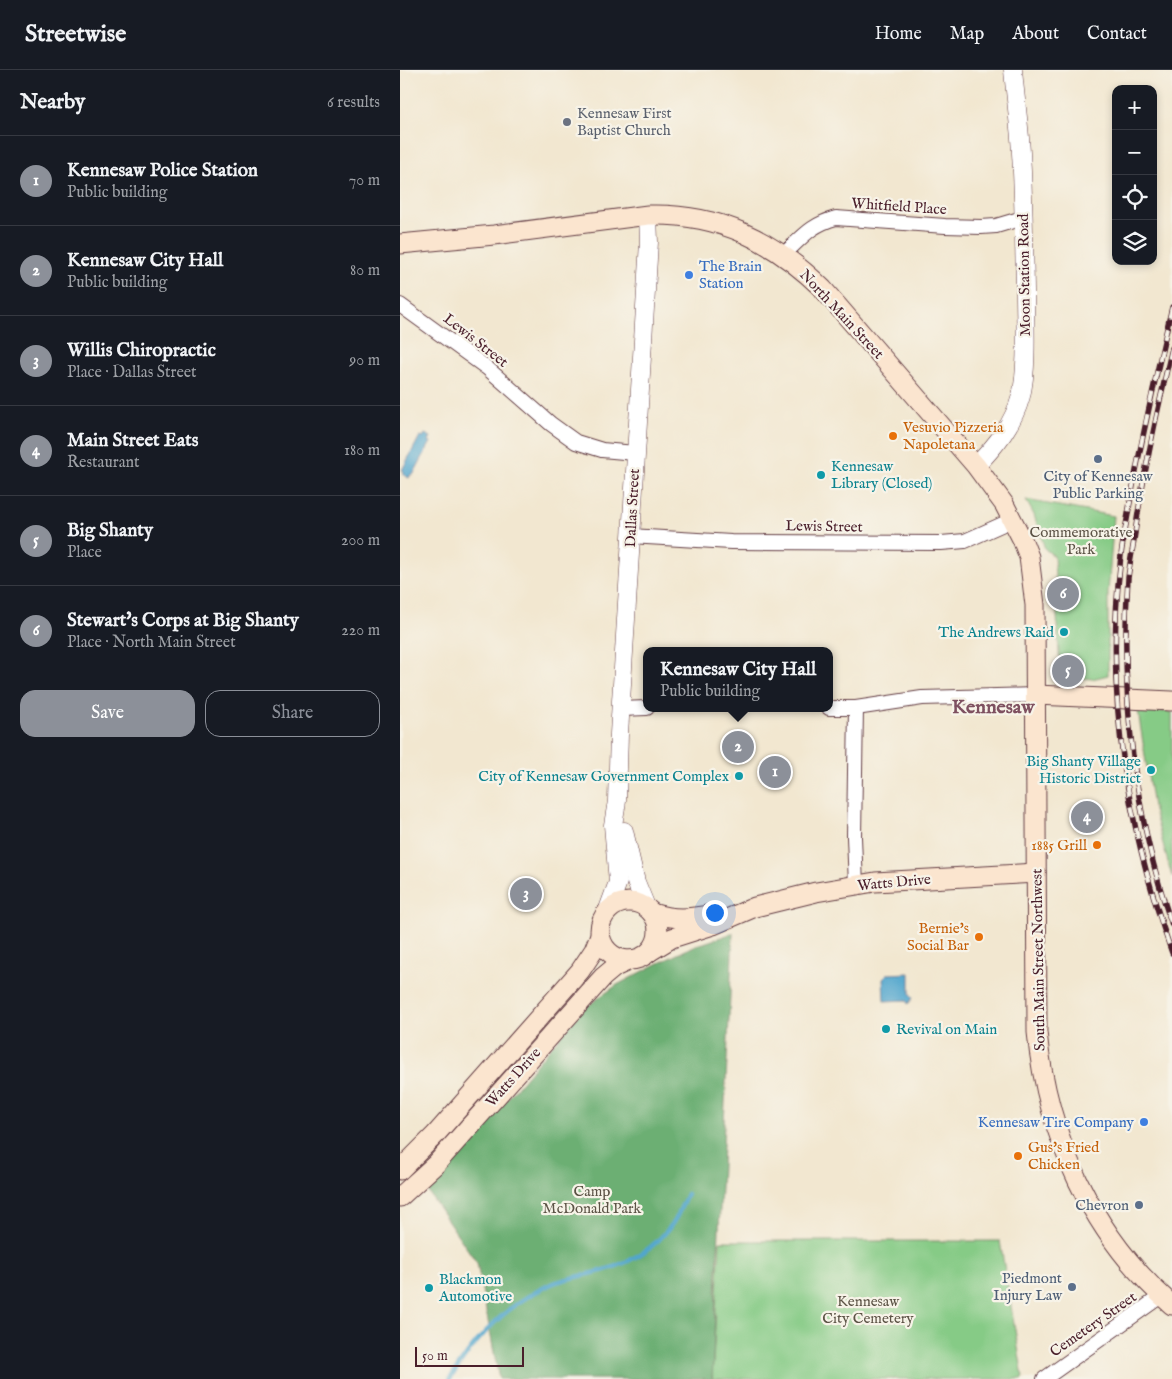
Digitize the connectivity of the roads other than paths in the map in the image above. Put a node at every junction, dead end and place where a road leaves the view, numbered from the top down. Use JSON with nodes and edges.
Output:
{"nodes":[{"id":1,"x":1013,"y":70,"type":"edge"},
{"id":2,"x":648,"y":215,"type":"junction"},
{"id":3,"x":1023,"y":218,"type":"junction"},
{"id":4,"x":400,"y":244,"type":"edge"},
{"id":5,"x":784,"y":255,"type":"junction"},
{"id":6,"x":400,"y":305,"type":"edge"},
{"id":7,"x":635,"y":453,"type":"junction"},
{"id":8,"x":976,"y":466,"type":"junction"},
{"id":9,"x":1012,"y":520,"type":"junction"},
{"id":10,"x":630,"y":536,"type":"junction"},
{"id":11,"x":1036,"y":695,"type":"junction"},
{"id":12,"x":1172,"y":701,"type":"edge"},
{"id":13,"x":643,"y":708,"type":"edge"},
{"id":14,"x":833,"y":708,"type":"edge"},
{"id":15,"x":856,"y":708,"type":"junction"},
{"id":16,"x":621,"y":710,"type":"junction"},
{"id":17,"x":617,"y":801,"type":"junction"},
{"id":18,"x":1036,"y":874,"type":"junction"},
{"id":19,"x":856,"y":885,"type":"junction"},
{"id":20,"x":755,"y":907,"type":"junction"},
{"id":21,"x":649,"y":911,"type":"junction"},
{"id":22,"x":607,"y":912,"type":"junction"},
{"id":23,"x":600,"y":935,"type":"junction"},
{"id":24,"x":649,"y":952,"type":"junction"},
{"id":25,"x":630,"y":960,"type":"junction"},
{"id":26,"x":400,"y":1170,"type":"edge"},
{"id":27,"x":400,"y":1197,"type":"edge"},
{"id":28,"x":1167,"y":1300,"type":"edge"},
{"id":29,"x":1044,"y":1379,"type":"edge"}],
"edges":[{"from":1,"to":3,"type":"street","name":"Moon Station Road"},
{"from":2,"to":4,"type":"main road","name":"North Main Street"},
{"from":2,"to":5,"type":"main road","name":"North Main Street"},
{"from":2,"to":7,"type":"street","name":"Dallas Street"},
{"from":3,"to":5,"type":"street","name":"Whitfield Place"},
{"from":3,"to":8,"type":"street","name":"Moon Station Road"},
{"from":5,"to":8,"type":"main road","name":"North Main Street"},
{"from":6,"to":7,"type":"street","name":"Lewis Street"},
{"from":7,"to":10,"type":"street","name":"Dallas Street"},
{"from":8,"to":9,"type":"main road","name":"North Main Street"},
{"from":9,"to":10,"type":"street","name":"Lewis Street"},
{"from":9,"to":11,"type":"main road","name":"North Main Street"},
{"from":10,"to":16,"type":"street","name":"Dallas Street"},
{"from":11,"to":12,"type":"main road"},
{"from":11,"to":15,"type":"street"},
{"from":11,"to":18,"type":"main road","name":"South Main Street Northwest"},
{"from":13,"to":16,"type":"street"},
{"from":14,"to":15,"type":"street"},
{"from":15,"to":19,"type":"street"},
{"from":16,"to":17,"type":"street","name":"Dallas Street"},
{"from":17,"to":21,"type":"street","name":"Dallas Street"},
{"from":17,"to":22,"type":"street","name":"Dallas Street"},
{"from":18,"to":19,"type":"main road","name":"Watts Drive"},
{"from":18,"to":28,"type":"main road","name":"South Main Street Northwest"},
{"from":19,"to":20,"type":"main road","name":"Watts Drive"},
{"from":20,"to":21,"type":"main road","name":"Watts Drive"},
{"from":20,"to":24,"type":"main road","name":"Watts Drive"},
{"from":21,"to":22,"type":"main road"},
{"from":21,"to":24,"type":"main road"},
{"from":22,"to":23,"type":"main road"},
{"from":23,"to":25,"type":"main road"},
{"from":23,"to":26,"type":"main road","name":"Watts Drive"},
{"from":24,"to":25,"type":"main road"},
{"from":25,"to":27,"type":"main road","name":"Watts Drive"},
{"from":28,"to":29,"type":"street","name":"Cemetery Street"}]}
